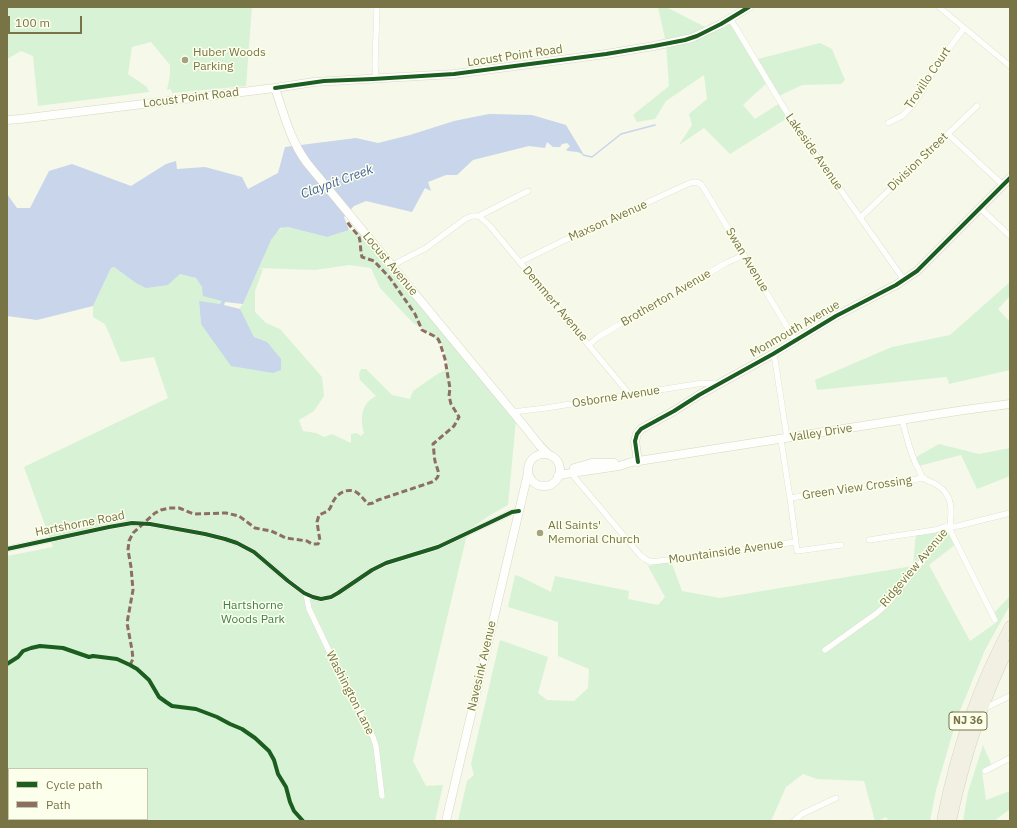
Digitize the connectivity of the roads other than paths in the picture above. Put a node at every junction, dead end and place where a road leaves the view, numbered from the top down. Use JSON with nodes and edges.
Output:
{"nodes":[{"id":1,"x":377,"y":7,"type":"edge"},
{"id":2,"x":749,"y":7,"type":"edge"},
{"id":3,"x":939,"y":7,"type":"edge"},
{"id":4,"x":730,"y":19,"type":"junction"},
{"id":5,"x":964,"y":28,"type":"junction"},
{"id":6,"x":1010,"y":66,"type":"edge"},
{"id":7,"x":376,"y":79,"type":"junction"},
{"id":8,"x":275,"y":88,"type":"junction"},
{"id":9,"x":977,"y":106,"type":"dead end"},
{"id":10,"x":7,"y":120,"type":"edge"},
{"id":11,"x":888,"y":123,"type":"dead end"},
{"id":12,"x":948,"y":134,"type":"junction"},
{"id":13,"x":1010,"y":178,"type":"edge"},
{"id":14,"x":697,"y":182,"type":"joint"},
{"id":15,"x":1003,"y":185,"type":"junction"},
{"id":16,"x":528,"y":191,"type":"dead end"},
{"id":17,"x":980,"y":208,"type":"junction"},
{"id":18,"x":479,"y":216,"type":"junction"},
{"id":19,"x":860,"y":218,"type":"junction"},
{"id":20,"x":1010,"y":236,"type":"edge"},
{"id":21,"x":744,"y":255,"type":"junction"},
{"id":22,"x":520,"y":262,"type":"junction"},
{"id":23,"x":391,"y":266,"type":"junction"},
{"id":24,"x":904,"y":280,"type":"junction"},
{"id":25,"x":796,"y":340,"type":"junction"},
{"id":26,"x":589,"y":345,"type":"junction"},
{"id":27,"x":773,"y":354,"type":"junction"},
{"id":28,"x":719,"y":385,"type":"junction"},
{"id":29,"x":630,"y":394,"type":"junction"},
{"id":30,"x":1010,"y":404,"type":"edge"},
{"id":31,"x":513,"y":412,"type":"junction"},
{"id":32,"x":902,"y":420,"type":"junction"},
{"id":33,"x":525,"y":427,"type":"junction"},
{"id":34,"x":784,"y":439,"type":"junction"},
{"id":35,"x":549,"y":455,"type":"junction"},
{"id":36,"x":531,"y":460,"type":"junction"},
{"id":37,"x":635,"y":462,"type":"junction"},
{"id":38,"x":559,"y":466,"type":"junction"},
{"id":39,"x":528,"y":473,"type":"junction"},
{"id":40,"x":571,"y":473,"type":"junction"},
{"id":41,"x":558,"y":476,"type":"junction"},
{"id":42,"x":924,"y":478,"type":"junction"},
{"id":43,"x":536,"y":484,"type":"junction"},
{"id":44,"x":790,"y":498,"type":"junction"},
{"id":45,"x":519,"y":511,"type":"junction"},
{"id":46,"x":1010,"y":513,"type":"edge"},
{"id":47,"x":950,"y":526,"type":"junction"},
{"id":48,"x":869,"y":540,"type":"dead end"},
{"id":49,"x":795,"y":542,"type":"junction"},
{"id":50,"x":841,"y":545,"type":"dead end"},
{"id":51,"x":7,"y":549,"type":"edge"},
{"id":52,"x":306,"y":594,"type":"junction"},
{"id":53,"x":995,"y":620,"type":"dead end"},
{"id":54,"x":1010,"y":626,"type":"edge"},
{"id":55,"x":1010,"y":646,"type":"edge"},
{"id":56,"x":825,"y":650,"type":"dead end"},
{"id":57,"x":1010,"y":696,"type":"edge"},
{"id":58,"x":982,"y":710,"type":"junction"},
{"id":59,"x":1010,"y":758,"type":"edge"},
{"id":60,"x":985,"y":771,"type":"dead end"},
{"id":61,"x":382,"y":796,"type":"dead end"},
{"id":62,"x":836,"y":798,"type":"dead end"},
{"id":63,"x":446,"y":821,"type":"edge"},
{"id":64,"x":794,"y":821,"type":"edge"},
{"id":65,"x":942,"y":821,"type":"edge"},
{"id":66,"x":951,"y":821,"type":"edge"}],
"edges":[{"from":1,"to":7,"type":"street"},
{"from":2,"to":4,"type":"street","name":"Locust Point Road"},
{"from":3,"to":5,"type":"street"},
{"from":4,"to":7,"type":"street","name":"Locust Point Road"},
{"from":4,"to":19,"type":"street","name":"Lakeside Avenue"},
{"from":5,"to":6,"type":"street"},
{"from":5,"to":11,"type":"street","name":"Trovillo Court"},
{"from":7,"to":8,"type":"street","name":"Locust Point Road"},
{"from":8,"to":10,"type":"street","name":"Locust Point Road"},
{"from":8,"to":23,"type":"street","name":"Locust Avenue"},
{"from":9,"to":12,"type":"street","name":"Division Street"},
{"from":12,"to":15,"type":"street"},
{"from":12,"to":19,"type":"street","name":"Division Street"},
{"from":13,"to":15,"type":"street","name":"Monmouth Avenue"},
{"from":14,"to":21,"type":"street","name":"Swan Avenue"},
{"from":14,"to":22,"type":"street","name":"Maxson Avenue"},
{"from":15,"to":17,"type":"street","name":"Monmouth Avenue"},
{"from":16,"to":18,"type":"street"},
{"from":17,"to":20,"type":"street"},
{"from":17,"to":24,"type":"street","name":"Monmouth Avenue"},
{"from":18,"to":22,"type":"street","name":"Demmert Avenue"},
{"from":18,"to":23,"type":"street"},
{"from":19,"to":24,"type":"street","name":"Lakeside Avenue"},
{"from":21,"to":25,"type":"street","name":"Swan Avenue"},
{"from":21,"to":26,"type":"street","name":"Brotherton Avenue"},
{"from":22,"to":26,"type":"street","name":"Demmert Avenue"},
{"from":23,"to":31,"type":"street","name":"Locust Avenue"},
{"from":24,"to":25,"type":"street","name":"Monmouth Avenue"},
{"from":25,"to":27,"type":"street","name":"Monmouth Avenue"},
{"from":26,"to":29,"type":"street","name":"Demmert Avenue"},
{"from":27,"to":28,"type":"street","name":"Monmouth Avenue"},
{"from":27,"to":34,"type":"street"},
{"from":28,"to":29,"type":"street","name":"Osborne Avenue"},
{"from":28,"to":37,"type":"street","name":"Monmouth Avenue"},
{"from":29,"to":31,"type":"street","name":"Osborne Avenue"},
{"from":30,"to":32,"type":"street","name":"Valley Drive"},
{"from":31,"to":33,"type":"street","name":"Locust Avenue"},
{"from":32,"to":34,"type":"street","name":"Valley Drive"},
{"from":32,"to":42,"type":"street","name":"Ridgeview Avenue"},
{"from":33,"to":35,"type":"street","name":"Locust Avenue"},
{"from":33,"to":36,"type":"street","name":"Locust Avenue"},
{"from":34,"to":37,"type":"street","name":"Valley Drive"},
{"from":34,"to":44,"type":"street"},
{"from":35,"to":36,"type":"street"},
{"from":35,"to":38,"type":"street"},
{"from":36,"to":39,"type":"street"},
{"from":37,"to":38,"type":"street","name":"Valley Drive"},
{"from":37,"to":40,"type":"street","name":"Valley Drive"},
{"from":38,"to":41,"type":"street"},
{"from":39,"to":43,"type":"street"},
{"from":39,"to":45,"type":"street","name":"Navesink Avenue"},
{"from":40,"to":41,"type":"street","name":"Valley Drive"},
{"from":40,"to":49,"type":"street","name":"Mountainside Avenue"},
{"from":41,"to":43,"type":"street"},
{"from":42,"to":44,"type":"street","name":"Green View Crossing"},
{"from":42,"to":47,"type":"street","name":"Ridgeview Avenue"},
{"from":43,"to":45,"type":"street","name":"Navesink Avenue"},
{"from":44,"to":49,"type":"street"},
{"from":45,"to":52,"type":"street"},
{"from":45,"to":63,"type":"street","name":"Navesink Avenue"},
{"from":46,"to":47,"type":"street"},
{"from":47,"to":48,"type":"street"},
{"from":47,"to":53,"type":"street"},
{"from":47,"to":56,"type":"street","name":"Ridgeview Avenue"},
{"from":49,"to":50,"type":"street","name":"Mountainside Avenue"},
{"from":51,"to":52,"type":"street","name":"Hartshorne Road"},
{"from":52,"to":61,"type":"street","name":"Washington Lane"},
{"from":54,"to":65,"type":"highway","number":"NJ 36"},
{"from":55,"to":58,"type":"highway","number":"NJ 36"},
{"from":57,"to":58,"type":"street"},
{"from":58,"to":66,"type":"highway","number":"NJ 36"},
{"from":59,"to":60,"type":"street"},
{"from":62,"to":64,"type":"street"}]}
